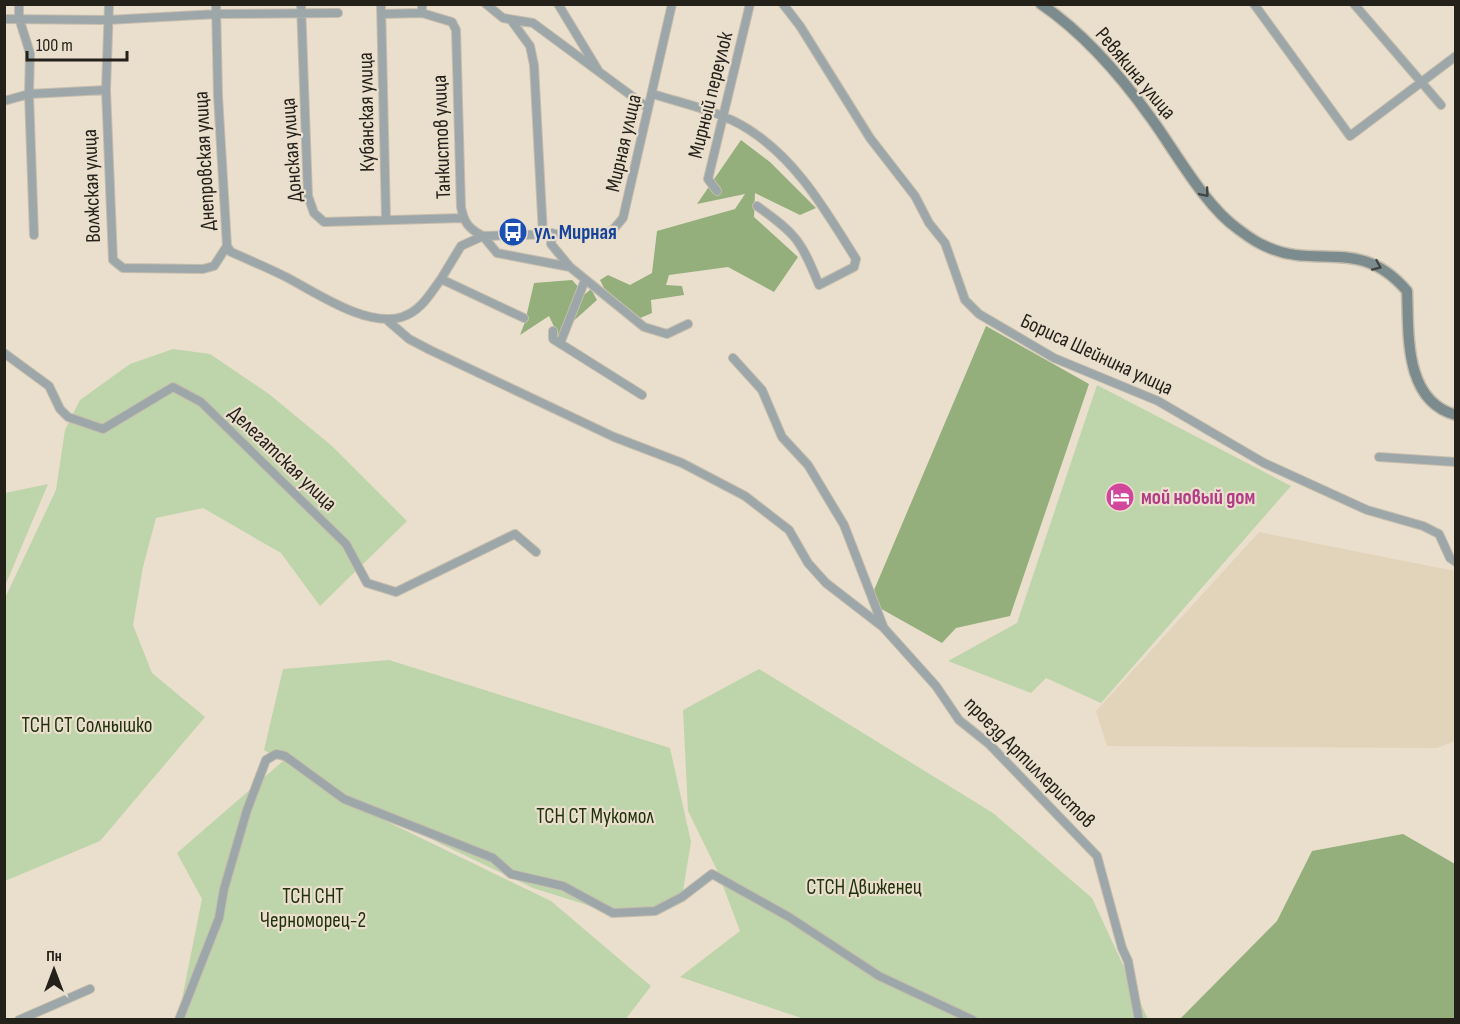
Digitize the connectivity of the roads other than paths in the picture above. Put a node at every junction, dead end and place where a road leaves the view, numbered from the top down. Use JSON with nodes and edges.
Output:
{"nodes":[{"id":1,"x":19,"y":4,"type":"edge"},
{"id":2,"x":108,"y":4,"type":"edge"},
{"id":3,"x":216,"y":4,"type":"edge"},
{"id":4,"x":381,"y":4,"type":"edge"},
{"id":5,"x":486,"y":4,"type":"edge"},
{"id":6,"x":558,"y":4,"type":"edge"},
{"id":7,"x":672,"y":4,"type":"edge"},
{"id":8,"x":750,"y":4,"type":"edge"},
{"id":9,"x":783,"y":4,"type":"edge"},
{"id":10,"x":1041,"y":4,"type":"edge"},
{"id":11,"x":1254,"y":4,"type":"edge"},
{"id":12,"x":1354,"y":4,"type":"edge"},
{"id":13,"x":301,"y":8,"type":"edge"},
{"id":14,"x":422,"y":9,"type":"edge"},
{"id":15,"x":338,"y":13,"type":"dead end"},
{"id":16,"x":217,"y":14,"type":"junction"},
{"id":17,"x":382,"y":14,"type":"junction"},
{"id":18,"x":19,"y":18,"type":"junction"},
{"id":19,"x":4,"y":19,"type":"edge"},
{"id":20,"x":108,"y":20,"type":"junction"},
{"id":21,"x":511,"y":20,"type":"junction"},
{"id":22,"x":1455,"y":56,"type":"edge"},
{"id":23,"x":600,"y":74,"type":"junction"},
{"id":24,"x":1422,"y":83,"type":"junction"},
{"id":25,"x":106,"y":90,"type":"junction"},
{"id":26,"x":29,"y":94,"type":"junction"},
{"id":27,"x":653,"y":94,"type":"junction"},
{"id":28,"x":4,"y":101,"type":"edge"},
{"id":29,"x":1441,"y":105,"type":"dead end"},
{"id":30,"x":648,"y":108,"type":"junction"},
{"id":31,"x":723,"y":117,"type":"junction"},
{"id":32,"x":717,"y":191,"type":"dead end"},
{"id":33,"x":757,"y":206,"type":"dead end"},
{"id":34,"x":463,"y":218,"type":"junction"},
{"id":35,"x":386,"y":219,"type":"junction"},
{"id":36,"x":547,"y":233,"type":"junction"},
{"id":37,"x":34,"y":235,"type":"dead end"},
{"id":38,"x":483,"y":236,"type":"junction"},
{"id":39,"x":227,"y":246,"type":"junction"},
{"id":40,"x":570,"y":267,"type":"junction"},
{"id":41,"x":441,"y":279,"type":"junction"},
{"id":42,"x":585,"y":279,"type":"junction"},
{"id":43,"x":524,"y":318,"type":"dead end"},
{"id":44,"x":387,"y":320,"type":"junction"},
{"id":45,"x":688,"y":324,"type":"dead end"},
{"id":46,"x":553,"y":331,"type":"dead end"},
{"id":47,"x":561,"y":341,"type":"junction"},
{"id":48,"x":4,"y":353,"type":"edge"},
{"id":49,"x":733,"y":358,"type":"dead end"},
{"id":50,"x":642,"y":395,"type":"dead end"},
{"id":51,"x":1455,"y":415,"type":"edge"},
{"id":52,"x":614,"y":437,"type":"joint"},
{"id":53,"x":1379,"y":457,"type":"dead end"},
{"id":54,"x":1455,"y":462,"type":"edge"},
{"id":55,"x":536,"y":552,"type":"dead end"},
{"id":56,"x":1455,"y":562,"type":"edge"},
{"id":57,"x":883,"y":627,"type":"junction"},
{"id":58,"x":90,"y":989,"type":"dead end"},
{"id":59,"x":19,"y":1020,"type":"edge"},
{"id":60,"x":179,"y":1020,"type":"edge"},
{"id":61,"x":973,"y":1020,"type":"edge"},
{"id":62,"x":1139,"y":1020,"type":"edge"}],
"edges":[{"from":1,"to":18,"type":"street"},
{"from":2,"to":20,"type":"street","name":"Волжская улица"},
{"from":3,"to":16,"type":"street","name":"Днепровская улица"},
{"from":4,"to":17,"type":"street","name":"Кубанская улица"},
{"from":5,"to":21,"type":"street"},
{"from":6,"to":23,"type":"street"},
{"from":7,"to":27,"type":"street","name":"Мирная улица"},
{"from":8,"to":31,"type":"street","name":"Мирный переулок"},
{"from":9,"to":56,"type":"street","name":"Бориса Шейнина улица"},
{"from":10,"to":51,"type":"main road","name":"Ревякина улица","one_way":true},
{"from":11,"to":24,"type":"street"},
{"from":12,"to":24,"type":"street"},
{"from":13,"to":15,"type":"street"},
{"from":13,"to":16,"type":"street"},
{"from":13,"to":35,"type":"street","name":"Донская улица"},
{"from":14,"to":17,"type":"street","name":"Танкистов улица"},
{"from":14,"to":34,"type":"street","name":"Танкистов улица"},
{"from":16,"to":20,"type":"street"},
{"from":16,"to":39,"type":"street","name":"Днепровская улица"},
{"from":17,"to":35,"type":"street","name":"Кубанская улица"},
{"from":18,"to":19,"type":"street"},
{"from":18,"to":20,"type":"street"},
{"from":18,"to":26,"type":"street"},
{"from":20,"to":25,"type":"street","name":"Волжская улица"},
{"from":21,"to":23,"type":"street"},
{"from":21,"to":36,"type":"street"},
{"from":22,"to":24,"type":"street"},
{"from":23,"to":30,"type":"street"},
{"from":24,"to":29,"type":"street"},
{"from":25,"to":26,"type":"street"},
{"from":25,"to":39,"type":"street","name":"Волжская улица"},
{"from":26,"to":28,"type":"street"},
{"from":26,"to":37,"type":"street"},
{"from":27,"to":30,"type":"street","name":"Мирная улица"},
{"from":27,"to":31,"type":"street"},
{"from":30,"to":36,"type":"street","name":"Мирная улица"},
{"from":31,"to":32,"type":"street","name":"Мирный переулок"},
{"from":31,"to":33,"type":"street"},
{"from":34,"to":35,"type":"street","name":"Донская улица"},
{"from":34,"to":38,"type":"street","name":"Танкистов улица"},
{"from":36,"to":38,"type":"street","name":"Мирная улица"},
{"from":36,"to":40,"type":"street"},
{"from":38,"to":40,"type":"street","name":"Танкистов улица"},
{"from":38,"to":41,"type":"street"},
{"from":39,"to":44,"type":"street","name":"Днепровская улица"},
{"from":40,"to":42,"type":"street"},
{"from":41,"to":43,"type":"street"},
{"from":41,"to":44,"type":"street"},
{"from":42,"to":45,"type":"street"},
{"from":42,"to":47,"type":"street"},
{"from":44,"to":52,"type":"street","name":"Днепровская улица"},
{"from":46,"to":47,"type":"street"},
{"from":47,"to":50,"type":"street"},
{"from":48,"to":55,"type":"street","name":"Делегатская улица"},
{"from":49,"to":57,"type":"street"},
{"from":52,"to":57,"type":"street","name":"проезд Артиллеристов"},
{"from":53,"to":54,"type":"street"},
{"from":57,"to":62,"type":"street","name":"проезд Артиллеристов"},
{"from":58,"to":59,"type":"street"},
{"from":60,"to":61,"type":"street"}]}
